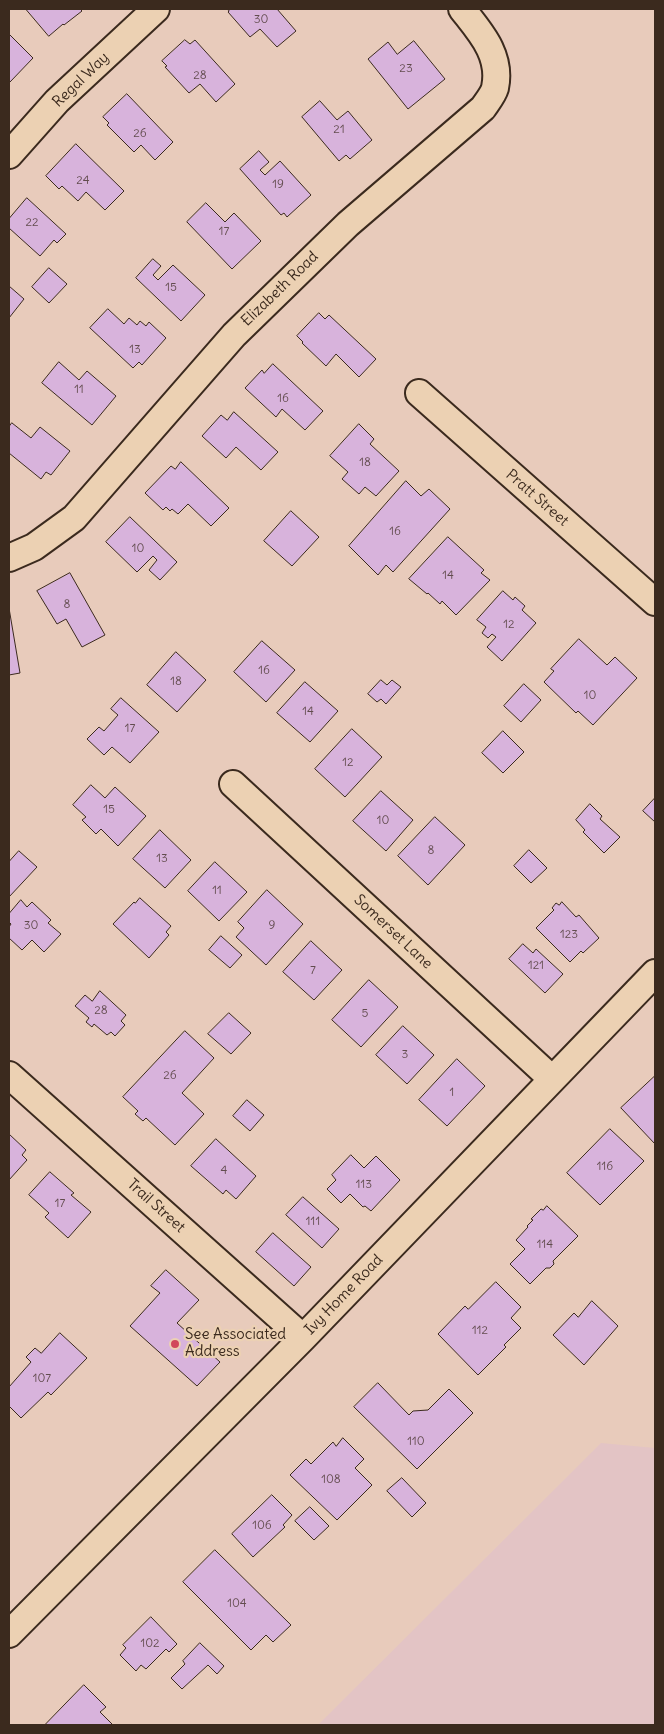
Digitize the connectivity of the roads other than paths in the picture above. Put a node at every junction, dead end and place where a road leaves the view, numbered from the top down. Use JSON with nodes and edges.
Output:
{"nodes":[{"id":1,"x":156,"y":9,"type":"edge"},
{"id":2,"x":462,"y":9,"type":"edge"},
{"id":3,"x":9,"y":155,"type":"edge"},
{"id":4,"x":419,"y":393,"type":"dead end"},
{"id":5,"x":9,"y":558,"type":"edge"},
{"id":6,"x":655,"y":602,"type":"edge"},
{"id":7,"x":233,"y":784,"type":"dead end"},
{"id":8,"x":655,"y":973,"type":"edge"},
{"id":9,"x":9,"y":1075,"type":"edge"},
{"id":10,"x":552,"y":1079,"type":"junction"},
{"id":11,"x":303,"y":1338,"type":"junction"},
{"id":12,"x":9,"y":1634,"type":"edge"}],
"edges":[{"from":1,"to":3,"type":"street","name":"Regal Way"},
{"from":2,"to":5,"type":"street","name":"Elizabeth Road"},
{"from":4,"to":6,"type":"street","name":"Pratt Street"},
{"from":7,"to":10,"type":"street","name":"Somerset Lane"},
{"from":8,"to":10,"type":"street","name":"Ivy Home Road"},
{"from":9,"to":11,"type":"street","name":"Trail Street"},
{"from":10,"to":11,"type":"street","name":"Ivy Home Road"},
{"from":11,"to":12,"type":"street","name":"Ivy Home Road"}]}
